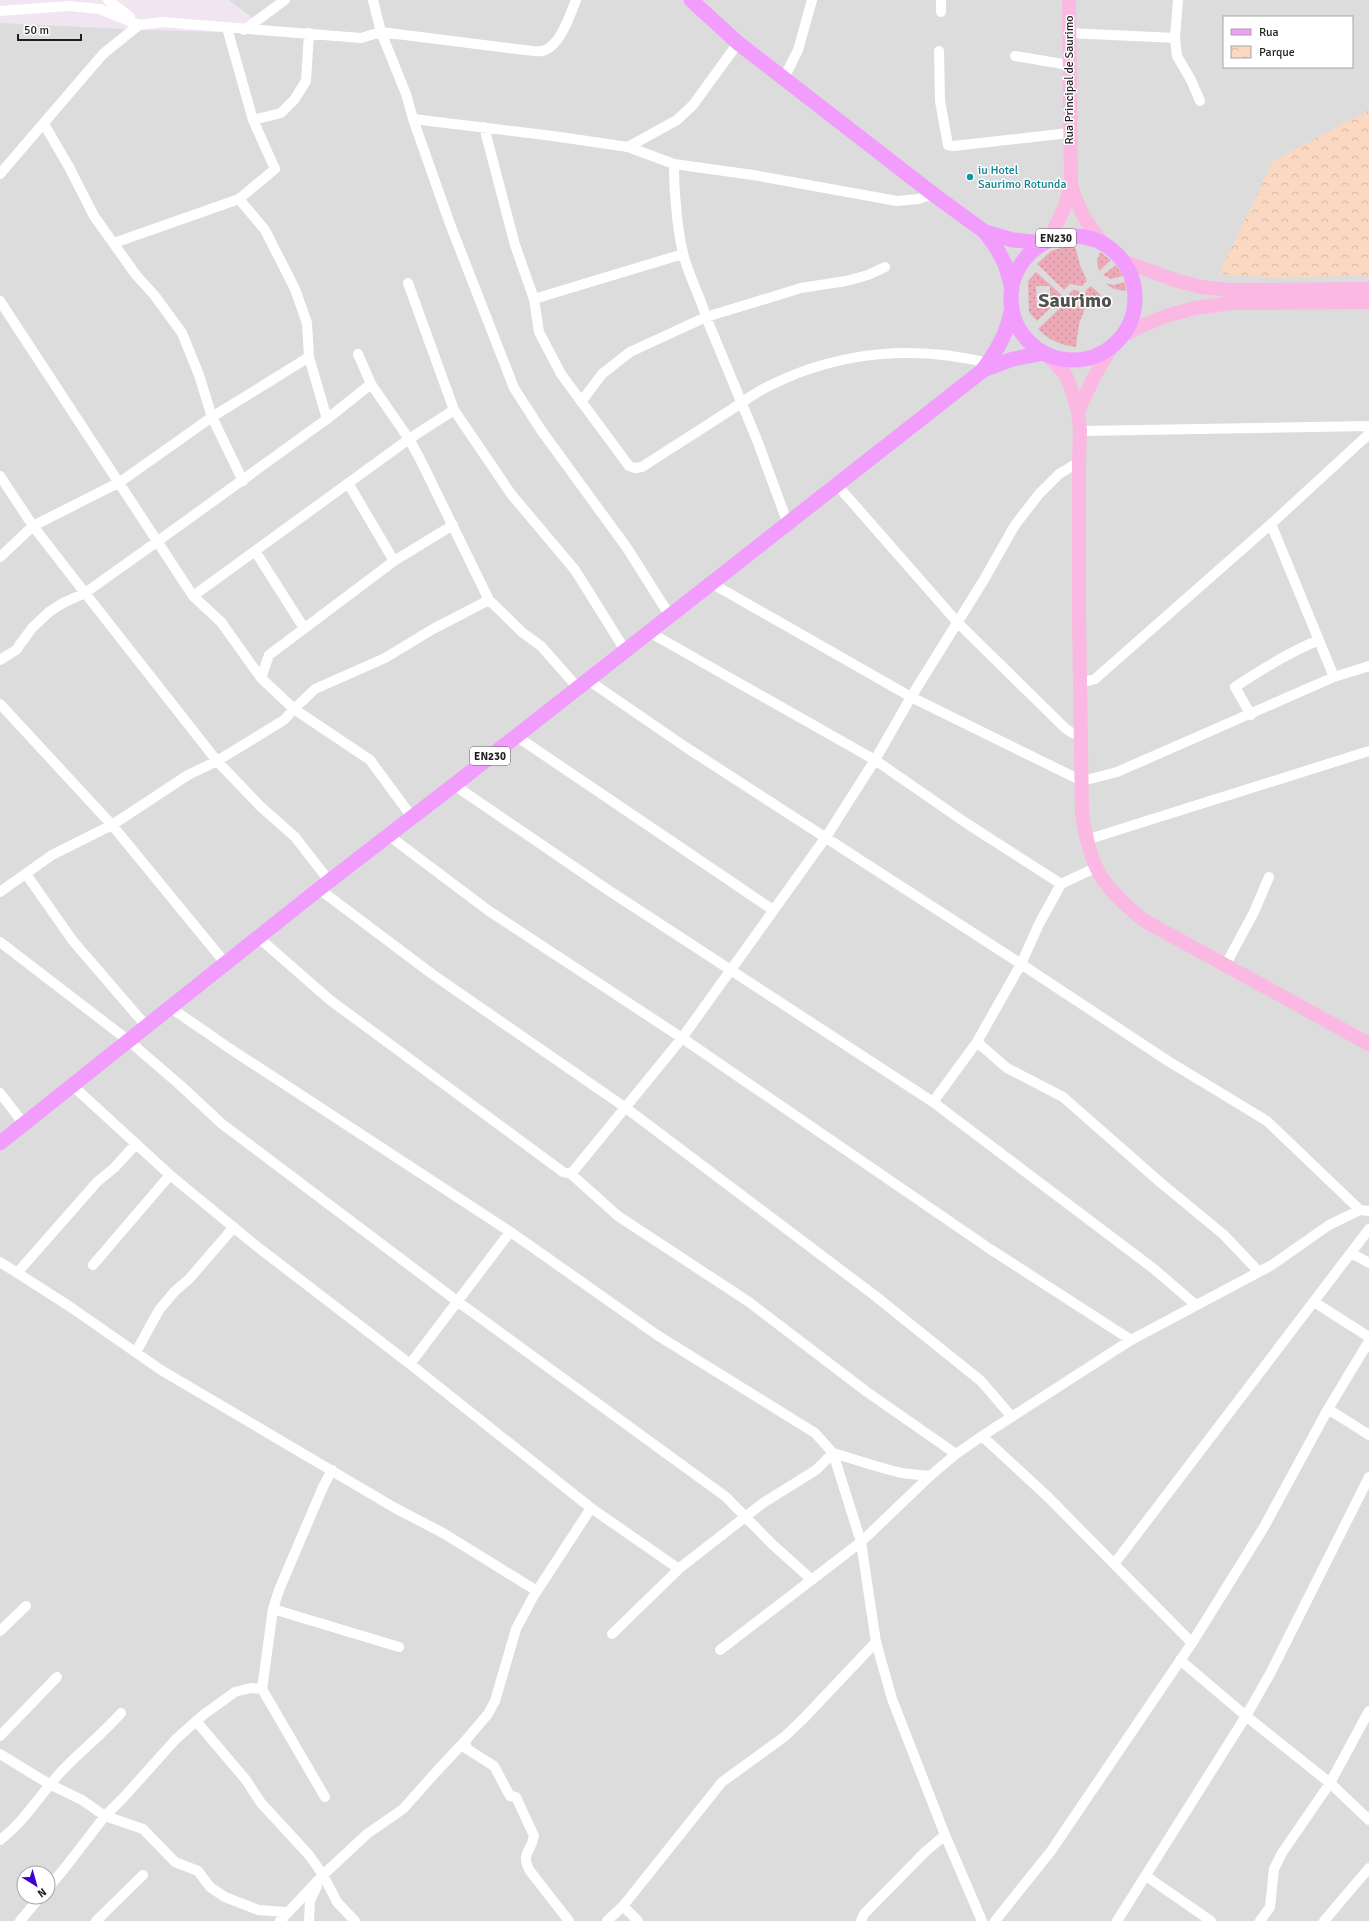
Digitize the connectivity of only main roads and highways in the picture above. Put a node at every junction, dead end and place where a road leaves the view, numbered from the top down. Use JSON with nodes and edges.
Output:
{"nodes":[{"id":1,"x":698,"y":2,"type":"edge"},
{"id":2,"x":985,"y":232,"type":"junction"},
{"id":3,"x":1046,"y":242,"type":"junction"},
{"id":4,"x":1012,"y":288,"type":"junction"},
{"id":5,"x":1012,"y":307,"type":"junction"},
{"id":6,"x":1045,"y":354,"type":"junction"},
{"id":7,"x":985,"y":367,"type":"junction"},
{"id":8,"x":0,"y":1143,"type":"edge"}],
"edges":[{"from":1,"to":2,"type":"main road","number":"EN230"},
{"from":2,"to":3,"type":"main road","number":"EN230"},
{"from":2,"to":4,"type":"main road","number":"EN230"},
{"from":3,"to":4,"type":"main road","number":"EN230"},
{"from":3,"to":6,"type":"main road","number":"EN230"},
{"from":4,"to":5,"type":"main road","number":"EN230"},
{"from":5,"to":6,"type":"main road","number":"EN230"},
{"from":5,"to":7,"type":"main road","number":"EN230"},
{"from":6,"to":7,"type":"main road","number":"EN230"},
{"from":7,"to":8,"type":"main road","number":"EN230"}]}
